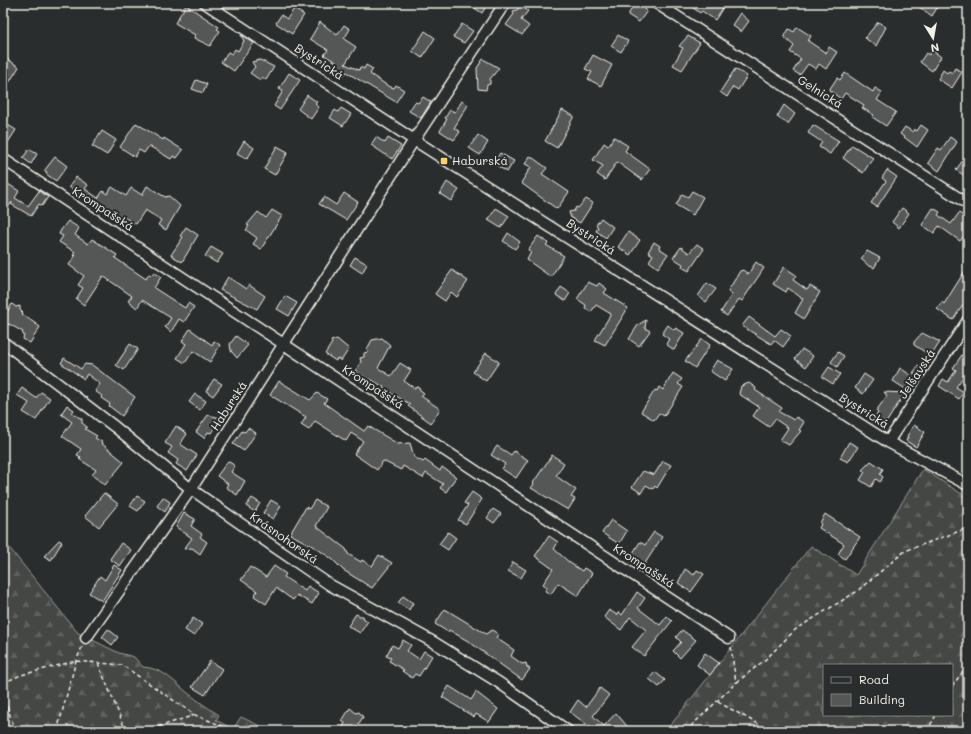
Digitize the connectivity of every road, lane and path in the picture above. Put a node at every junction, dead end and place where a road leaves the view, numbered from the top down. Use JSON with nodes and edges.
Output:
{"nodes":[{"id":1,"x":205,"y":3,"type":"edge"},
{"id":2,"x":505,"y":3,"type":"edge"},
{"id":3,"x":656,"y":3,"type":"edge"},
{"id":4,"x":414,"y":140,"type":"junction"},
{"id":5,"x":3,"y":159,"type":"edge"},
{"id":6,"x":968,"y":204,"type":"edge"},
{"id":7,"x":968,"y":320,"type":"edge"},
{"id":8,"x":3,"y":342,"type":"edge"},
{"id":9,"x":284,"y":344,"type":"junction"},
{"id":10,"x":888,"y":442,"type":"junction"},
{"id":11,"x":968,"y":485,"type":"edge"},
{"id":12,"x":191,"y":489,"type":"junction"},
{"id":13,"x":968,"y":528,"type":"edge"},
{"id":14,"x":86,"y":638,"type":"joint"},
{"id":15,"x":729,"y":638,"type":"joint"},
{"id":16,"x":76,"y":661,"type":"junction"},
{"id":17,"x":98,"y":663,"type":"junction"},
{"id":18,"x":968,"y":665,"type":"edge"},
{"id":19,"x":3,"y":683,"type":"edge"},
{"id":20,"x":736,"y":683,"type":"junction"},
{"id":21,"x":953,"y":685,"type":"edge"},
{"id":22,"x":3,"y":693,"type":"edge"},
{"id":23,"x":718,"y":702,"type":"junction"},
{"id":24,"x":195,"y":716,"type":"junction"},
{"id":25,"x":935,"y":716,"type":"edge"},
{"id":26,"x":15,"y":731,"type":"edge"},
{"id":27,"x":57,"y":731,"type":"edge"},
{"id":28,"x":126,"y":731,"type":"edge"},
{"id":29,"x":145,"y":731,"type":"edge"},
{"id":30,"x":235,"y":731,"type":"edge"},
{"id":31,"x":568,"y":731,"type":"edge"},
{"id":32,"x":686,"y":731,"type":"edge"},
{"id":33,"x":771,"y":731,"type":"edge"},
{"id":34,"x":927,"y":731,"type":"edge"}],
"edges":[{"from":1,"to":4,"type":"street","name":"Bystrická"},
{"from":2,"to":4,"type":"street","name":"Haburská"},
{"from":3,"to":6,"type":"street","name":"Gelnická"},
{"from":4,"to":9,"type":"street","name":"Haburská"},
{"from":4,"to":10,"type":"street","name":"Bystrická"},
{"from":5,"to":9,"type":"street","name":"Krompašská"},
{"from":7,"to":10,"type":"street","name":"Jelšavská"},
{"from":8,"to":12,"type":"street","name":"Krásnohorská"},
{"from":9,"to":12,"type":"street","name":"Haburská"},
{"from":9,"to":15,"type":"street","name":"Krompašská"},
{"from":10,"to":11,"type":"street","name":"Bystrická"},
{"from":12,"to":14,"type":"street","name":"Haburská"},
{"from":12,"to":31,"type":"street","name":"Krásnohorská"},
{"from":13,"to":20,"type":"path"},
{"from":14,"to":16,"type":"path"},
{"from":15,"to":20,"type":"path"},
{"from":16,"to":17,"type":"path"},
{"from":16,"to":19,"type":"path"},
{"from":16,"to":27,"type":"path"},
{"from":17,"to":24,"type":"path"},
{"from":17,"to":28,"type":"path"},
{"from":18,"to":21,"type":"path"},
{"from":20,"to":23,"type":"path"},
{"from":22,"to":26,"type":"path"},
{"from":23,"to":32,"type":"path"},
{"from":23,"to":33,"type":"path"},
{"from":24,"to":29,"type":"path"},
{"from":24,"to":30,"type":"path"},
{"from":25,"to":34,"type":"path"}]}
